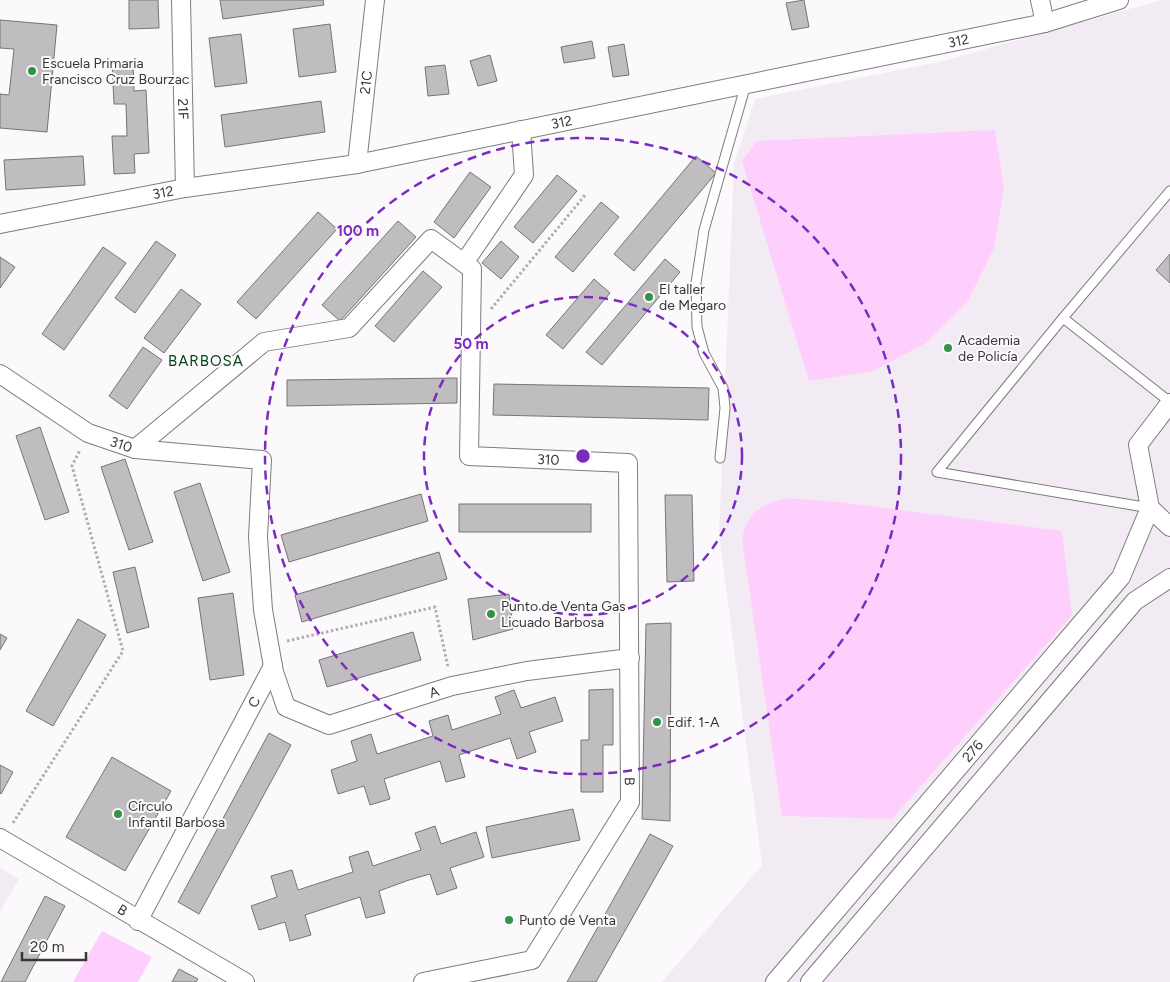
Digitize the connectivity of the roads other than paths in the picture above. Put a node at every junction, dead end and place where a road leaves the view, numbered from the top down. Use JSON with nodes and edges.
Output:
{"nodes":[{"id":1,"x":181,"y":0,"type":"edge"},
{"id":2,"x":375,"y":0,"type":"edge"},
{"id":3,"x":1040,"y":0,"type":"edge"},
{"id":4,"x":1119,"y":0,"type":"edge"},
{"id":5,"x":1045,"y":23,"type":"junction"},
{"id":6,"x":746,"y":84,"type":"junction"},
{"id":7,"x":521,"y":130,"type":"junction"},
{"id":8,"x":357,"y":164,"type":"junction"},
{"id":9,"x":185,"y":188,"type":"junction"},
{"id":10,"x":1170,"y":191,"type":"edge"},
{"id":11,"x":0,"y":224,"type":"edge"},
{"id":12,"x":464,"y":263,"type":"junction"},
{"id":13,"x":1063,"y":318,"type":"junction"},
{"id":14,"x":0,"y":374,"type":"edge"},
{"id":15,"x":1170,"y":402,"type":"edge"},
{"id":16,"x":136,"y":449,"type":"junction"},
{"id":17,"x":720,"y":458,"type":"dead end"},
{"id":18,"x":628,"y":463,"type":"joint"},
{"id":19,"x":1150,"y":508,"type":"junction"},
{"id":20,"x":1170,"y":527,"type":"edge"},
{"id":21,"x":1170,"y":578,"type":"edge"},
{"id":22,"x":630,"y":658,"type":"junction"},
{"id":23,"x":273,"y":666,"type":"junction"},
{"id":24,"x":1,"y":839,"type":"edge"},
{"id":25,"x":138,"y":920,"type":"junction"},
{"id":26,"x":245,"y":982,"type":"edge"},
{"id":27,"x":423,"y":982,"type":"edge"},
{"id":28,"x":775,"y":982,"type":"edge"},
{"id":29,"x":810,"y":982,"type":"edge"}],
"edges":[{"from":1,"to":9,"type":"street","name":"21F"},
{"from":2,"to":8,"type":"street","name":"21C"},
{"from":3,"to":5,"type":"street"},
{"from":4,"to":5,"type":"street","name":"312"},
{"from":5,"to":6,"type":"street","name":"312"},
{"from":6,"to":7,"type":"street","name":"312"},
{"from":6,"to":17,"type":"lane"},
{"from":7,"to":8,"type":"street","name":"312"},
{"from":7,"to":12,"type":"street"},
{"from":8,"to":9,"type":"street","name":"312"},
{"from":9,"to":11,"type":"street","name":"312"},
{"from":10,"to":13,"type":"lane"},
{"from":12,"to":16,"type":"street"},
{"from":12,"to":18,"type":"street","name":"310"},
{"from":13,"to":15,"type":"lane"},
{"from":13,"to":19,"type":"lane"},
{"from":14,"to":16,"type":"street","name":"310"},
{"from":15,"to":19,"type":"street"},
{"from":16,"to":23,"type":"street","name":"310"},
{"from":18,"to":22,"type":"street","name":"B"},
{"from":19,"to":20,"type":"street"},
{"from":19,"to":28,"type":"street","name":"276"},
{"from":21,"to":29,"type":"street","name":"276"},
{"from":22,"to":23,"type":"street","name":"A"},
{"from":22,"to":27,"type":"street","name":"B"},
{"from":23,"to":25,"type":"street","name":"C"},
{"from":24,"to":25,"type":"street","name":"B"},
{"from":25,"to":26,"type":"street","name":"B"}]}
